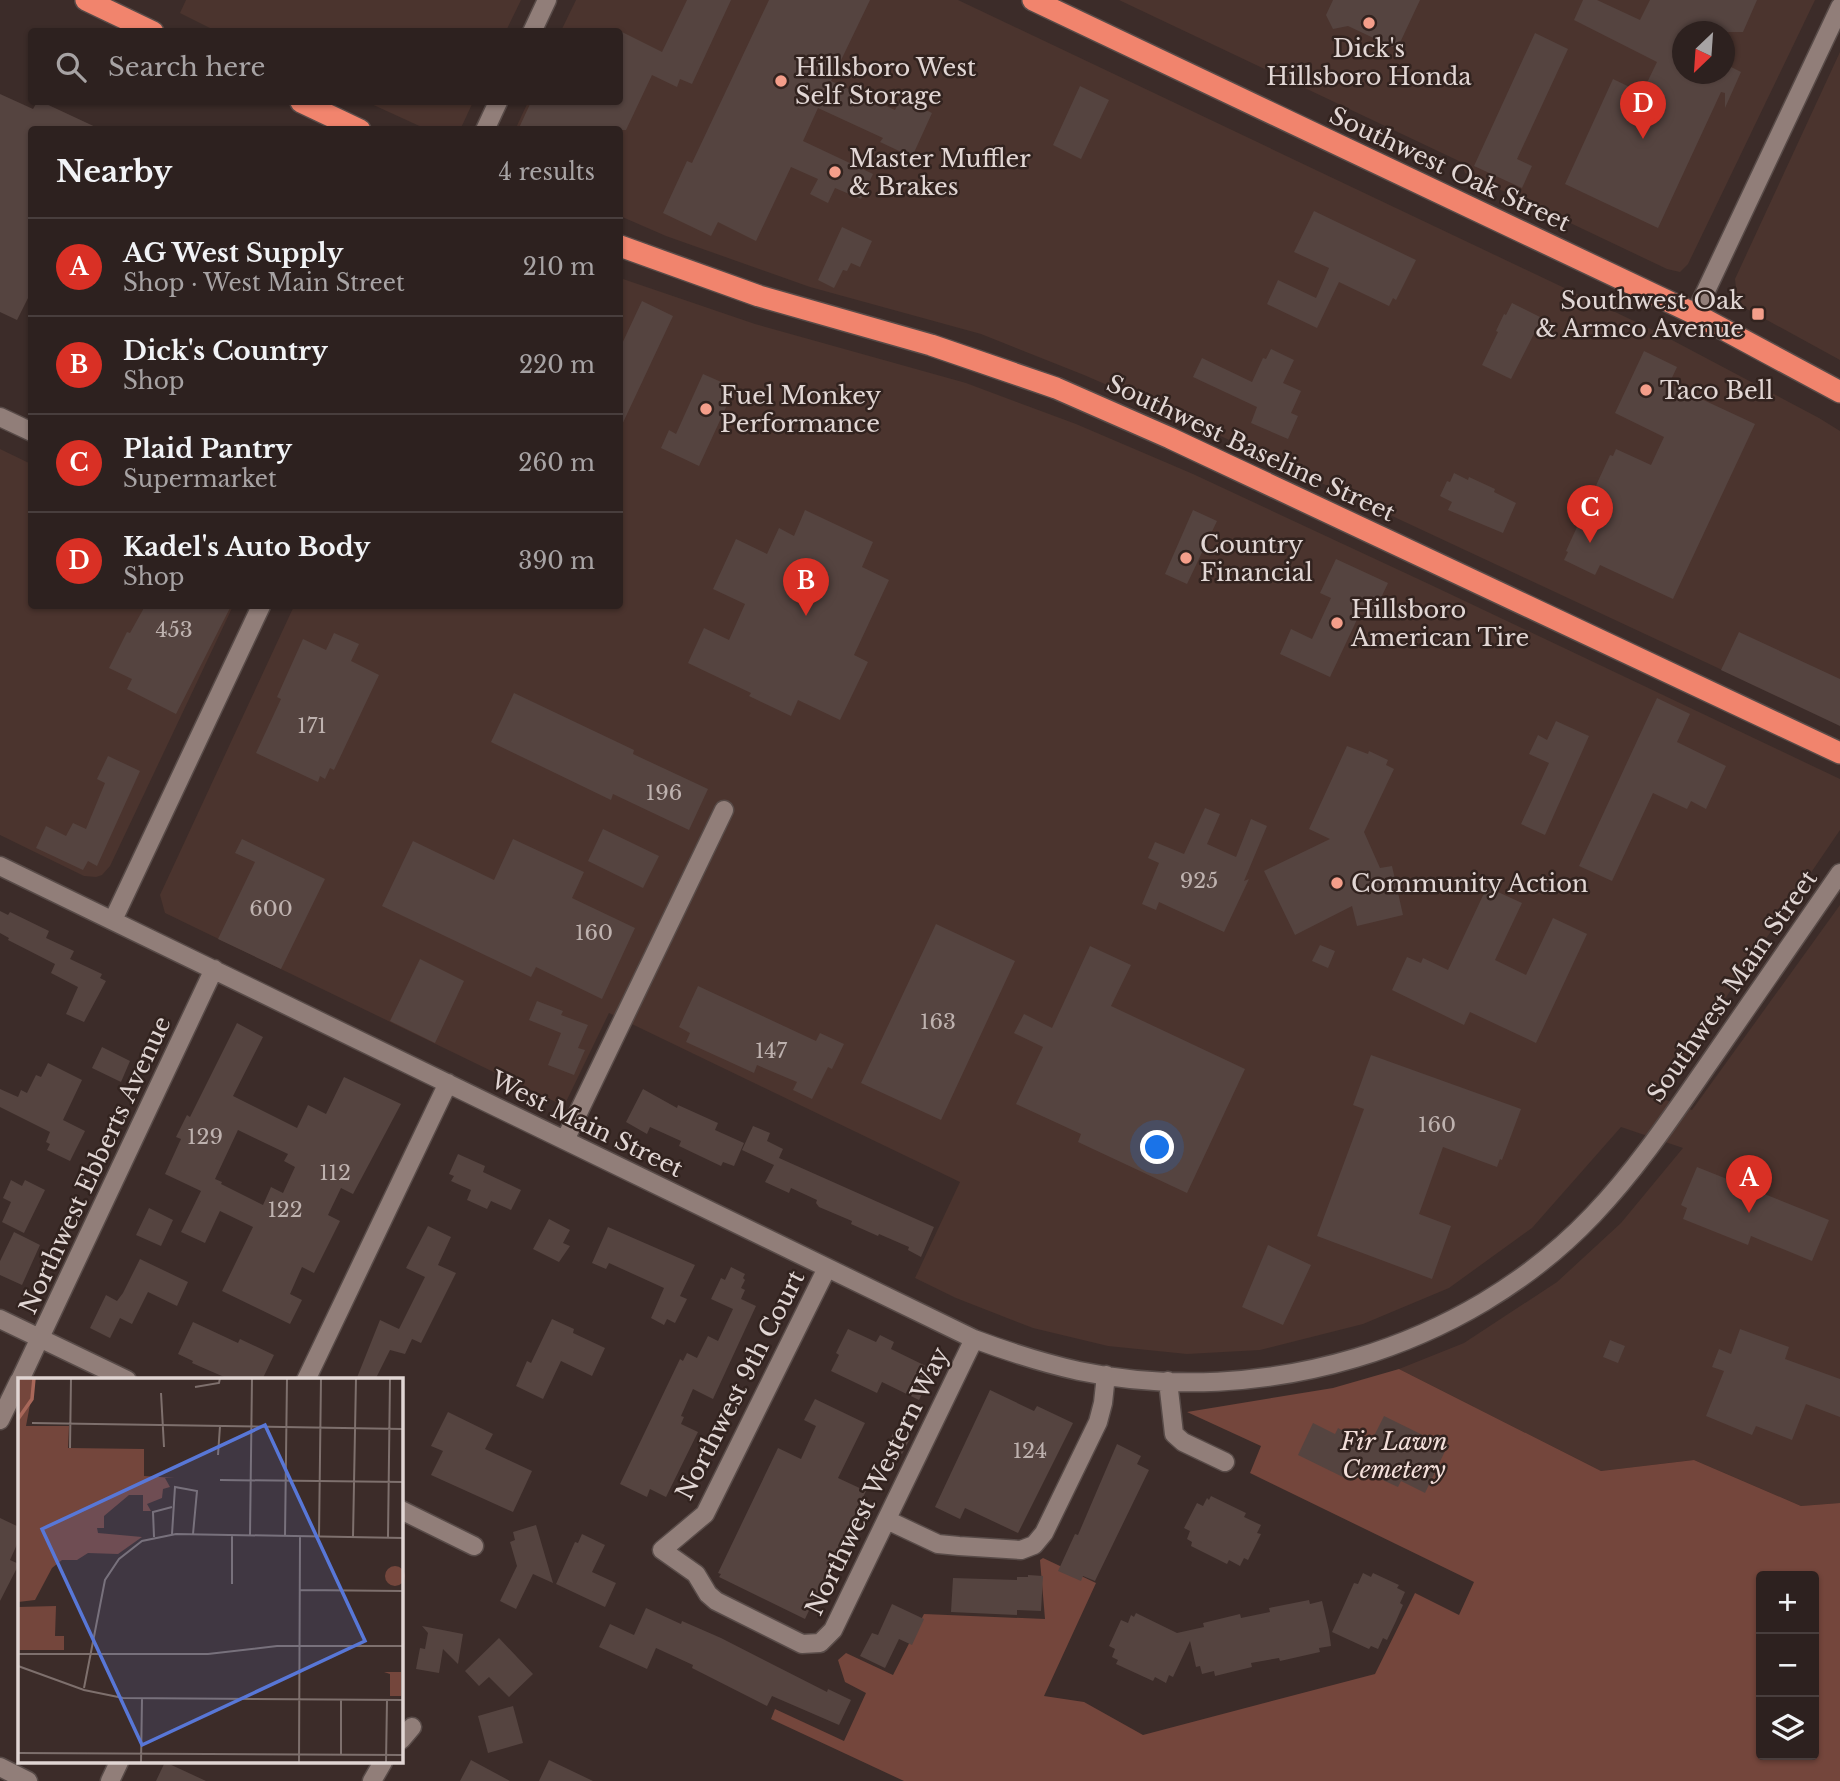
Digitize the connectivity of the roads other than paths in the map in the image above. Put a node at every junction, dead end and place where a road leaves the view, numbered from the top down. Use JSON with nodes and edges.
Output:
{"nodes":[{"id":1,"x":86,"y":0,"type":"edge"},
{"id":2,"x":547,"y":0,"type":"edge"},
{"id":3,"x":1033,"y":0,"type":"edge"},
{"id":4,"x":1840,"y":7,"type":"edge"},
{"id":5,"x":145,"y":28,"type":"edge"},
{"id":6,"x":534,"y":28,"type":"edge"},
{"id":7,"x":307,"y":105,"type":"edge"},
{"id":8,"x":497,"y":105,"type":"edge"},
{"id":9,"x":352,"y":126,"type":"edge"},
{"id":10,"x":487,"y":126,"type":"edge"},
{"id":11,"x":623,"y":247,"type":"edge"},
{"id":12,"x":1695,"y":314,"type":"junction"},
{"id":13,"x":1840,"y":392,"type":"edge"},
{"id":14,"x":0,"y":417,"type":"edge"},
{"id":15,"x":28,"y":430,"type":"edge"},
{"id":16,"x":260,"y":609,"type":"edge"},
{"id":17,"x":1840,"y":753,"type":"edge"},
{"id":18,"x":724,"y":810,"type":"dead end"},
{"id":19,"x":0,"y":866,"type":"edge"},
{"id":20,"x":1840,"y":873,"type":"edge"},
{"id":21,"x":113,"y":920,"type":"junction"},
{"id":22,"x":214,"y":970,"type":"junction"},
{"id":23,"x":448,"y":1083,"type":"junction"},
{"id":24,"x":1665,"y":1127,"type":"joint"},
{"id":25,"x":565,"y":1140,"type":"junction"},
{"id":26,"x":827,"y":1268,"type":"junction"},
{"id":27,"x":0,"y":1319,"type":"edge"},
{"id":28,"x":40,"y":1338,"type":"junction"},
{"id":29,"x":974,"y":1339,"type":"junction"},
{"id":30,"x":1105,"y":1375,"type":"junction"},
{"id":31,"x":20,"y":1378,"type":"edge"},
{"id":32,"x":123,"y":1378,"type":"edge"},
{"id":33,"x":307,"y":1378,"type":"edge"},
{"id":34,"x":1168,"y":1381,"type":"junction"},
{"id":35,"x":18,"y":1382,"type":"edge"},
{"id":36,"x":0,"y":1420,"type":"edge"},
{"id":37,"x":1225,"y":1462,"type":"dead end"},
{"id":38,"x":402,"y":1510,"type":"edge"},
{"id":39,"x":887,"y":1520,"type":"junction"},
{"id":40,"x":474,"y":1546,"type":"dead end"},
{"id":41,"x":820,"y":1643,"type":"joint"},
{"id":42,"x":118,"y":1764,"type":"edge"},
{"id":43,"x":382,"y":1764,"type":"edge"},
{"id":44,"x":0,"y":1767,"type":"edge"},
{"id":45,"x":28,"y":1781,"type":"edge"},
{"id":46,"x":110,"y":1781,"type":"edge"},
{"id":47,"x":372,"y":1781,"type":"edge"}],
"edges":[{"from":1,"to":5,"type":"highway"},
{"from":2,"to":6,"type":"street"},
{"from":3,"to":12,"type":"highway","name":"Southwest Oak Street"},
{"from":4,"to":12,"type":"street"},
{"from":7,"to":9,"type":"highway"},
{"from":8,"to":10,"type":"street"},
{"from":11,"to":17,"type":"highway","name":"Southwest Baseline Street"},
{"from":12,"to":13,"type":"highway","name":"Southwest Oak Street"},
{"from":14,"to":15,"type":"street"},
{"from":16,"to":21,"type":"street"},
{"from":18,"to":25,"type":"street"},
{"from":19,"to":21,"type":"street","name":"West Main Street"},
{"from":20,"to":24,"type":"street","name":"Southwest Main Street"},
{"from":21,"to":22,"type":"street","name":"West Main Street"},
{"from":22,"to":23,"type":"street","name":"West Main Street"},
{"from":22,"to":28,"type":"street","name":"Northwest Ebberts Avenue"},
{"from":23,"to":25,"type":"street","name":"West Main Street"},
{"from":23,"to":33,"type":"street"},
{"from":24,"to":34,"type":"street","name":"West Main Street"},
{"from":25,"to":26,"type":"street","name":"West Main Street"},
{"from":26,"to":29,"type":"street","name":"West Main Street"},
{"from":26,"to":41,"type":"street","name":"Northwest 9th Court"},
{"from":27,"to":28,"type":"street"},
{"from":28,"to":31,"type":"street","name":"Northwest Ebberts Avenue"},
{"from":28,"to":32,"type":"street"},
{"from":29,"to":30,"type":"street","name":"West Main Street"},
{"from":29,"to":39,"type":"street","name":"Northwest Western Way"},
{"from":30,"to":34,"type":"street","name":"West Main Street"},
{"from":30,"to":39,"type":"street"},
{"from":34,"to":37,"type":"street"},
{"from":35,"to":36,"type":"street","name":"Northwest Ebberts Avenue"},
{"from":38,"to":40,"type":"street"},
{"from":39,"to":41,"type":"street","name":"Northwest Western Way"},
{"from":42,"to":46,"type":"street"},
{"from":43,"to":47,"type":"street"},
{"from":44,"to":45,"type":"street"}]}
